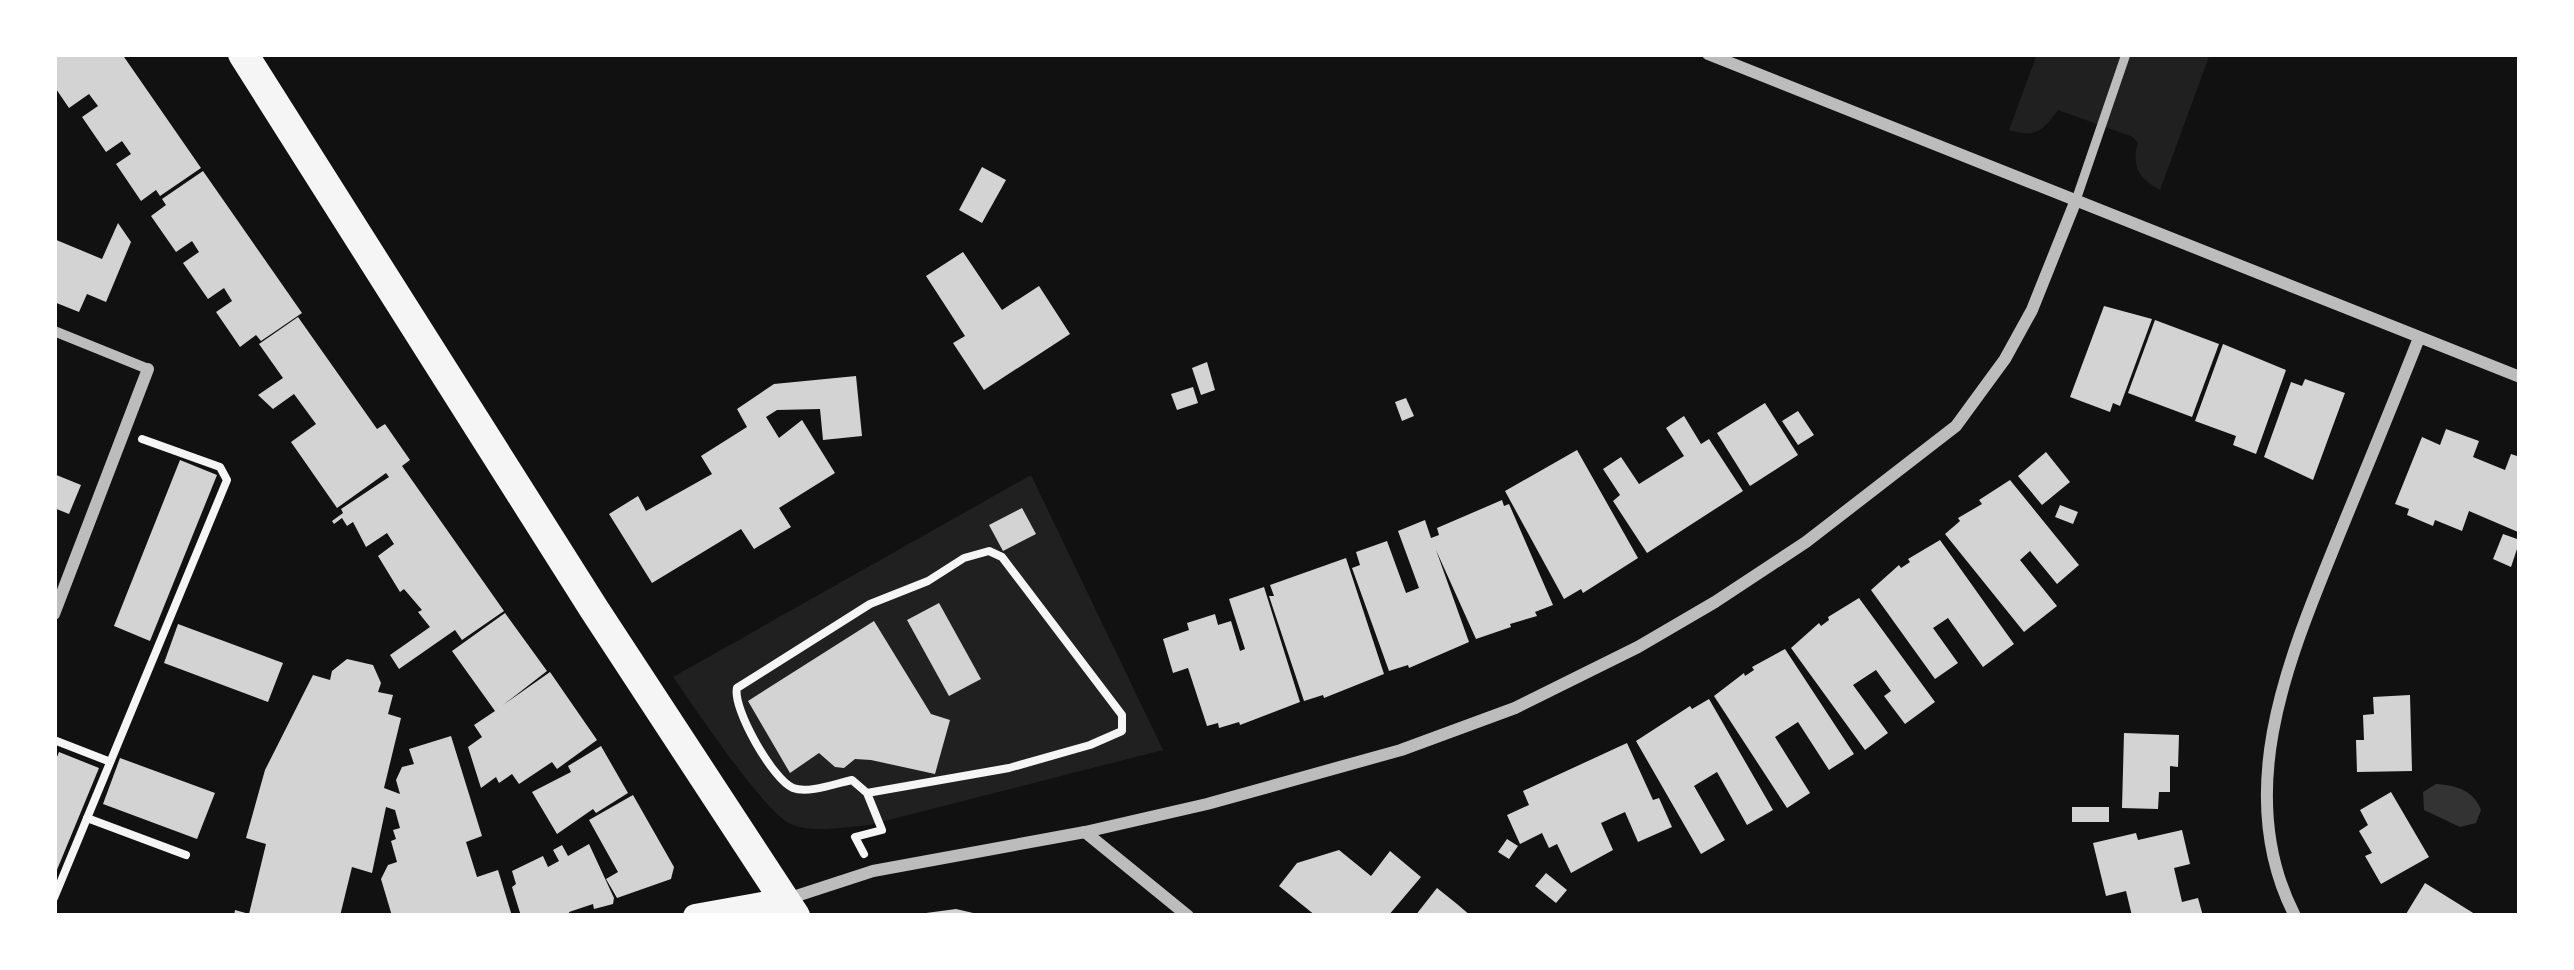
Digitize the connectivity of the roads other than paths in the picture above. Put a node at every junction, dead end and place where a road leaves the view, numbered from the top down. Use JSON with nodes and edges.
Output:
{"nodes":[{"id":1,"x":243,"y":54,"type":"edge"},
{"id":2,"x":1708,"y":54,"type":"edge"},
{"id":3,"x":2126,"y":54,"type":"edge"},
{"id":4,"x":2076,"y":200,"type":"junction"},
{"id":5,"x":54,"y":332,"type":"edge"},
{"id":6,"x":2419,"y":338,"type":"junction"},
{"id":7,"x":148,"y":369,"type":"joint"},
{"id":8,"x":2520,"y":377,"type":"edge"},
{"id":9,"x":54,"y":614,"type":"edge"},
{"id":10,"x":1084,"y":832,"type":"junction"},
{"id":11,"x":790,"y":908,"type":"edge"},
{"id":12,"x":695,"y":916,"type":"edge"},
{"id":13,"x":1188,"y":916,"type":"edge"},
{"id":14,"x":2295,"y":916,"type":"edge"}],
"edges":[{"from":1,"to":11,"type":"main road"},
{"from":2,"to":4,"type":"street"},
{"from":3,"to":4,"type":"lane"},
{"from":4,"to":6,"type":"street"},
{"from":4,"to":10,"type":"street"},
{"from":5,"to":7,"type":"street"},
{"from":6,"to":8,"type":"street"},
{"from":6,"to":14,"type":"street"},
{"from":7,"to":9,"type":"street"},
{"from":10,"to":11,"type":"street"},
{"from":10,"to":13,"type":"street"},
{"from":11,"to":12,"type":"main road"}]}
